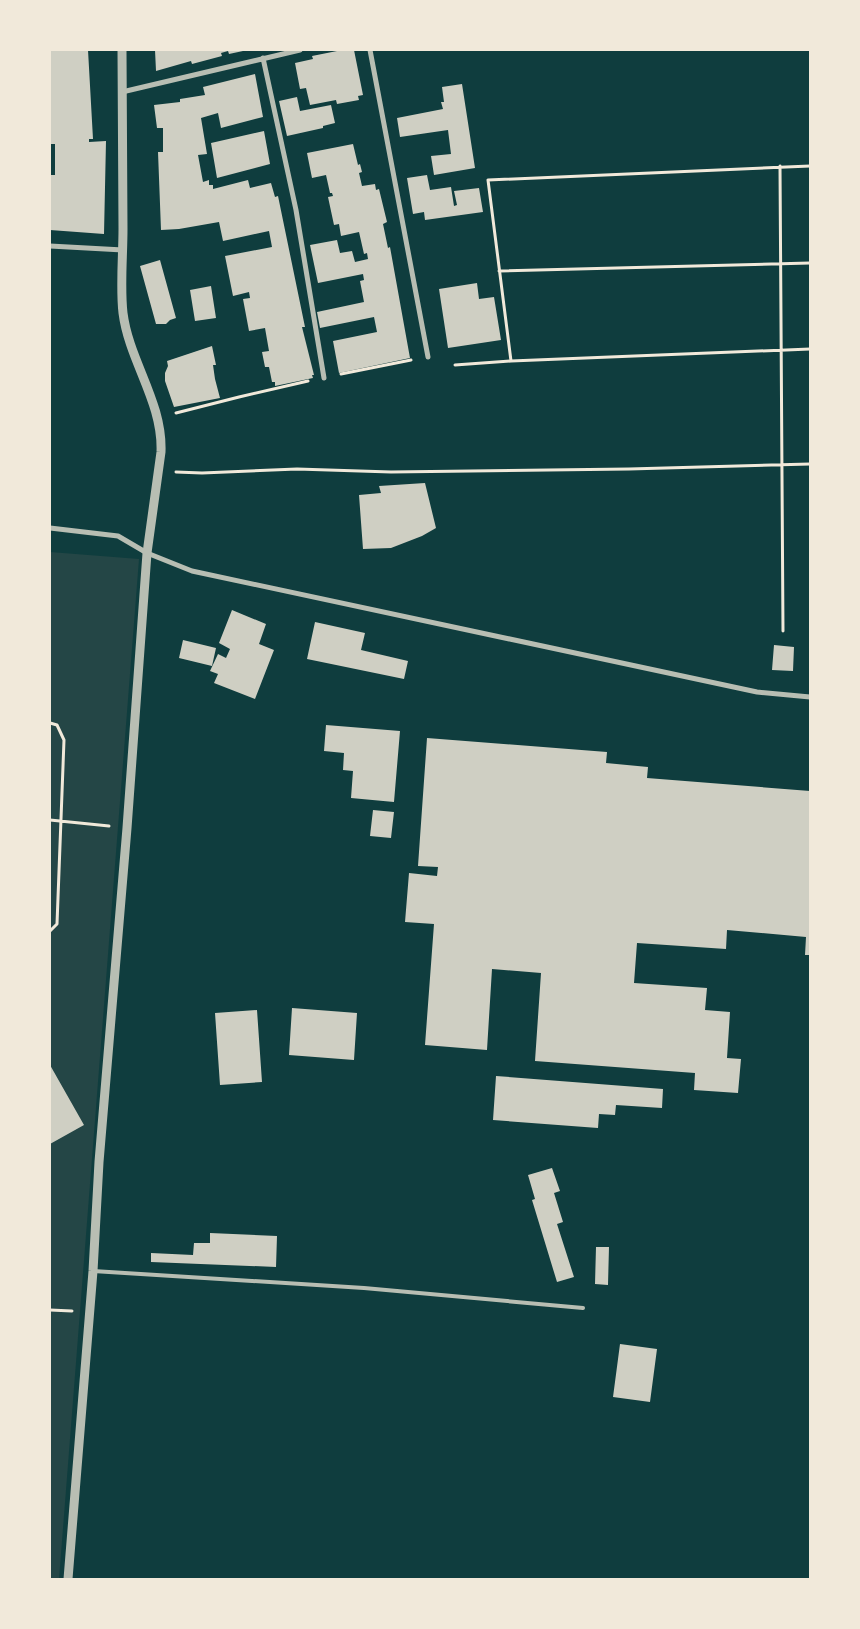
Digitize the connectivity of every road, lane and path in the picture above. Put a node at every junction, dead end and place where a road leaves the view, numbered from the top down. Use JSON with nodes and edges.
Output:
{"nodes":[{"id":1,"x":122,"y":50,"type":"edge"},
{"id":2,"x":300,"y":50,"type":"edge"},
{"id":3,"x":370,"y":50,"type":"edge"},
{"id":4,"x":263,"y":58,"type":"junction"},
{"id":5,"x":122,"y":92,"type":"junction"},
{"id":6,"x":780,"y":166,"type":"junction"},
{"id":7,"x":810,"y":166,"type":"edge"},
{"id":8,"x":50,"y":246,"type":"edge"},
{"id":9,"x":123,"y":250,"type":"junction"},
{"id":10,"x":781,"y":263,"type":"junction"},
{"id":11,"x":810,"y":263,"type":"edge"},
{"id":12,"x":499,"y":271,"type":"junction"},
{"id":13,"x":782,"y":349,"type":"junction"},
{"id":14,"x":810,"y":349,"type":"edge"},
{"id":15,"x":428,"y":357,"type":"joint"},
{"id":16,"x":511,"y":360,"type":"junction"},
{"id":17,"x":455,"y":365,"type":"dead end"},
{"id":18,"x":324,"y":378,"type":"junction"},
{"id":19,"x":158,"y":418,"type":"junction"},
{"id":20,"x":782,"y":464,"type":"junction"},
{"id":21,"x":810,"y":464,"type":"edge"},
{"id":22,"x":158,"y":472,"type":"junction"},
{"id":23,"x":50,"y":528,"type":"edge"},
{"id":24,"x":147,"y":552,"type":"junction"},
{"id":25,"x":783,"y":631,"type":"dead end"},
{"id":26,"x":810,"y":698,"type":"edge"},
{"id":27,"x":50,"y":723,"type":"edge"},
{"id":28,"x":50,"y":820,"type":"edge"},
{"id":29,"x":61,"y":821,"type":"junction"},
{"id":30,"x":127,"y":828,"type":"junction"},
{"id":31,"x":50,"y":932,"type":"edge"},
{"id":32,"x":93,"y":1271,"type":"junction"},
{"id":33,"x":583,"y":1308,"type":"dead end"},
{"id":34,"x":68,"y":1579,"type":"edge"}],
"edges":[{"from":1,"to":5,"type":"street"},
{"from":2,"to":4,"type":"street"},
{"from":3,"to":15,"type":"street"},
{"from":4,"to":5,"type":"street"},
{"from":4,"to":18,"type":"street"},
{"from":5,"to":9,"type":"street"},
{"from":6,"to":7,"type":"path"},
{"from":6,"to":10,"type":"path"},
{"from":6,"to":12,"type":"path"},
{"from":8,"to":9,"type":"street"},
{"from":9,"to":19,"type":"street"},
{"from":10,"to":11,"type":"path"},
{"from":10,"to":12,"type":"path"},
{"from":10,"to":13,"type":"path"},
{"from":12,"to":16,"type":"path"},
{"from":13,"to":14,"type":"path"},
{"from":13,"to":16,"type":"path"},
{"from":13,"to":20,"type":"path"},
{"from":15,"to":18,"type":"path"},
{"from":16,"to":17,"type":"path"},
{"from":18,"to":19,"type":"path"},
{"from":19,"to":22,"type":"street"},
{"from":20,"to":21,"type":"path"},
{"from":20,"to":22,"type":"path"},
{"from":20,"to":25,"type":"path"},
{"from":22,"to":24,"type":"street"},
{"from":23,"to":24,"type":"street"},
{"from":24,"to":26,"type":"street"},
{"from":24,"to":30,"type":"street"},
{"from":27,"to":29,"type":"path"},
{"from":28,"to":29,"type":"path"},
{"from":29,"to":30,"type":"path"},
{"from":29,"to":31,"type":"path"},
{"from":30,"to":32,"type":"street"},
{"from":32,"to":33,"type":"lane"},
{"from":32,"to":34,"type":"street"}]}
